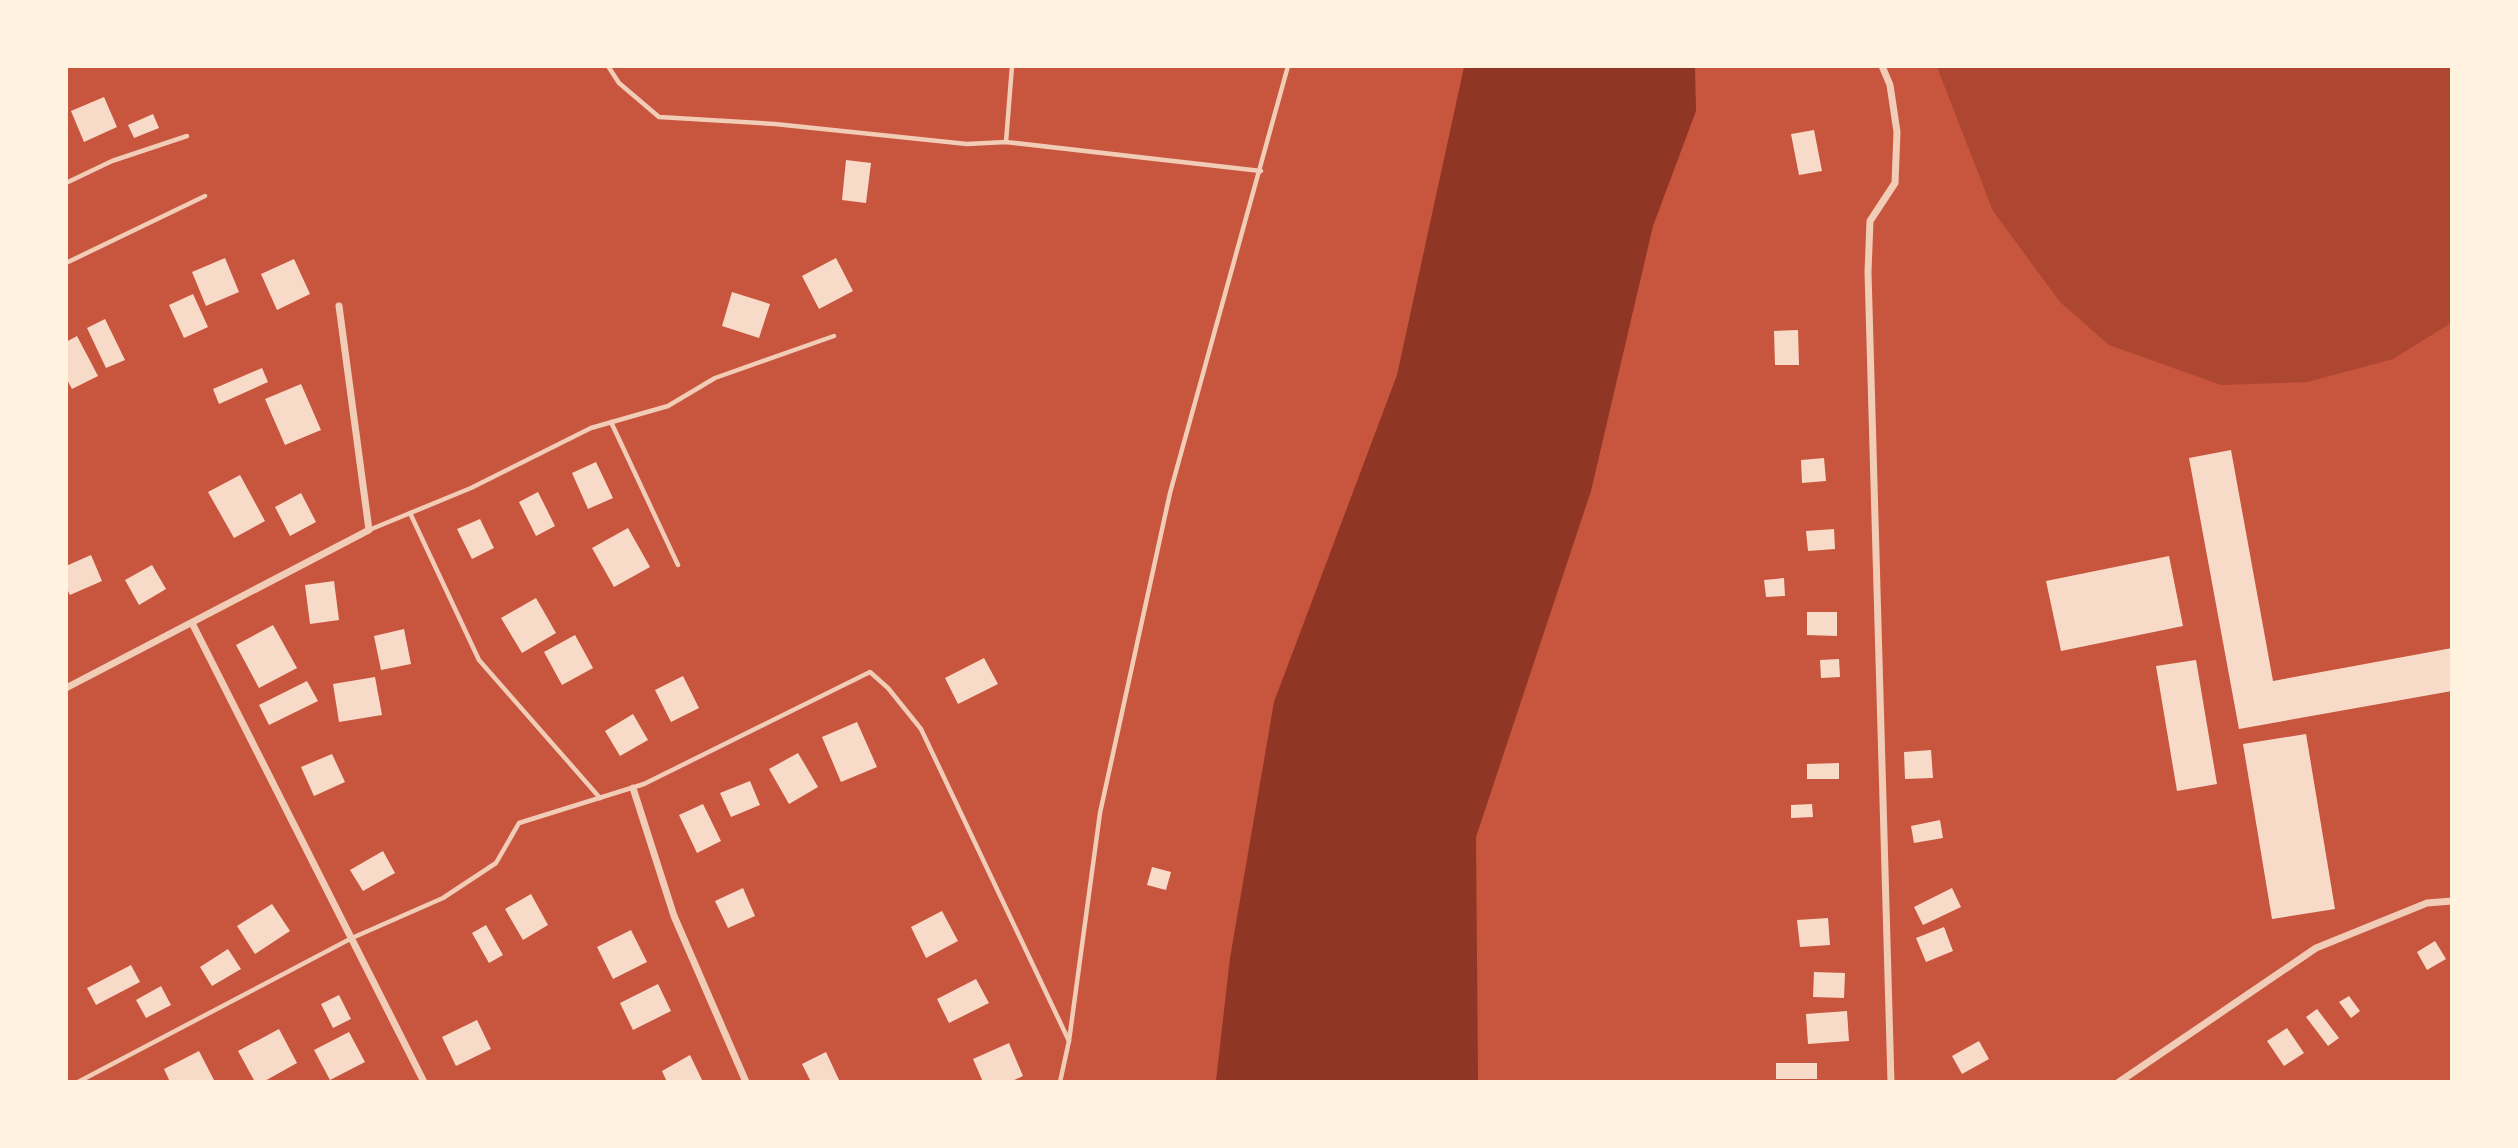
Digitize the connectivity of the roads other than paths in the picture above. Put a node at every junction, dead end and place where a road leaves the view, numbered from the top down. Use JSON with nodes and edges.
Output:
{"nodes":[{"id":1,"x":608,"y":66,"type":"edge"},
{"id":2,"x":1012,"y":66,"type":"edge"},
{"id":3,"x":1288,"y":66,"type":"edge"},
{"id":4,"x":1882,"y":66,"type":"edge"},
{"id":5,"x":187,"y":136,"type":"dead end"},
{"id":6,"x":1006,"y":142,"type":"junction"},
{"id":7,"x":1261,"y":171,"type":"junction"},
{"id":8,"x":66,"y":183,"type":"edge"},
{"id":9,"x":205,"y":197,"type":"dead end"},
{"id":10,"x":66,"y":263,"type":"edge"},
{"id":11,"x":339,"y":306,"type":"dead end"},
{"id":12,"x":834,"y":337,"type":"dead end"},
{"id":13,"x":611,"y":422,"type":"junction"},
{"id":14,"x":410,"y":513,"type":"junction"},
{"id":15,"x":369,"y":530,"type":"junction"},
{"id":16,"x":678,"y":565,"type":"dead end"},
{"id":17,"x":191,"y":623,"type":"junction"},
{"id":18,"x":66,"y":688,"type":"edge"},
{"id":19,"x":633,"y":788,"type":"junction"},
{"id":20,"x":600,"y":798,"type":"junction"},
{"id":21,"x":2452,"y":901,"type":"edge"},
{"id":22,"x":352,"y":938,"type":"junction"},
{"id":23,"x":1069,"y":1041,"type":"junction"},
{"id":24,"x":78,"y":1082,"type":"edge"},
{"id":25,"x":424,"y":1082,"type":"edge"},
{"id":26,"x":746,"y":1082,"type":"edge"},
{"id":27,"x":1060,"y":1082,"type":"edge"},
{"id":28,"x":1891,"y":1082,"type":"edge"},
{"id":29,"x":2119,"y":1082,"type":"edge"}],
"edges":[{"from":1,"to":6,"type":"lane"},
{"from":2,"to":6,"type":"lane"},
{"from":3,"to":7,"type":"lane"},
{"from":4,"to":28,"type":"street"},
{"from":5,"to":8,"type":"lane"},
{"from":6,"to":7,"type":"lane"},
{"from":7,"to":23,"type":"lane"},
{"from":9,"to":10,"type":"lane"},
{"from":11,"to":15,"type":"street"},
{"from":12,"to":13,"type":"lane"},
{"from":13,"to":14,"type":"lane"},
{"from":13,"to":16,"type":"lane"},
{"from":14,"to":15,"type":"lane"},
{"from":14,"to":20,"type":"lane"},
{"from":15,"to":17,"type":"street"},
{"from":17,"to":18,"type":"street"},
{"from":17,"to":22,"type":"street"},
{"from":19,"to":20,"type":"lane"},
{"from":19,"to":23,"type":"lane"},
{"from":19,"to":26,"type":"street"},
{"from":20,"to":22,"type":"lane"},
{"from":21,"to":29,"type":"street"},
{"from":22,"to":24,"type":"lane"},
{"from":22,"to":25,"type":"street"},
{"from":23,"to":27,"type":"lane"}]}
